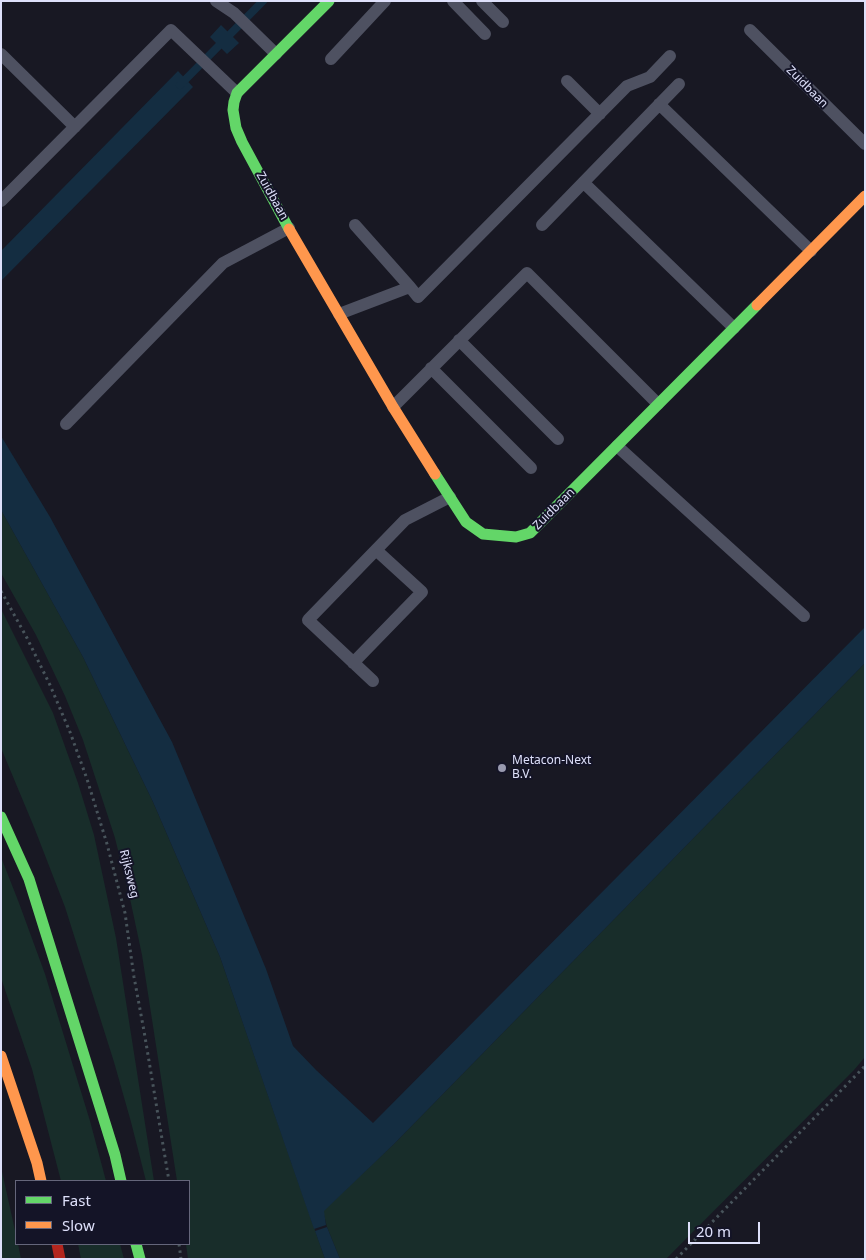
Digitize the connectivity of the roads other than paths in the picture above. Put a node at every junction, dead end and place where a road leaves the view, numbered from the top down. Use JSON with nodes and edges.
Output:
{"nodes":[{"id":1,"x":216,"y":1,"type":"edge"},
{"id":2,"x":329,"y":1,"type":"edge"},
{"id":3,"x":385,"y":1,"type":"edge"},
{"id":4,"x":454,"y":1,"type":"edge"},
{"id":5,"x":482,"y":1,"type":"edge"},
{"id":6,"x":503,"y":22,"type":"dead end"},
{"id":7,"x":750,"y":30,"type":"dead end"},
{"id":8,"x":486,"y":34,"type":"dead end"},
{"id":9,"x":1,"y":54,"type":"edge"},
{"id":10,"x":276,"y":54,"type":"junction"},
{"id":11,"x":670,"y":56,"type":"dead end"},
{"id":12,"x":331,"y":59,"type":"dead end"},
{"id":13,"x":567,"y":81,"type":"dead end"},
{"id":14,"x":679,"y":84,"type":"dead end"},
{"id":15,"x":237,"y":93,"type":"junction"},
{"id":16,"x":659,"y":104,"type":"junction"},
{"id":17,"x":600,"y":114,"type":"junction"},
{"id":18,"x":75,"y":127,"type":"junction"},
{"id":19,"x":865,"y":144,"type":"edge"},
{"id":20,"x":584,"y":183,"type":"junction"},
{"id":21,"x":865,"y":196,"type":"edge"},
{"id":22,"x":1,"y":201,"type":"edge"},
{"id":23,"x":355,"y":225,"type":"dead end"},
{"id":24,"x":542,"y":225,"type":"dead end"},
{"id":25,"x":289,"y":228,"type":"junction"},
{"id":26,"x":811,"y":251,"type":"junction"},
{"id":27,"x":410,"y":287,"type":"junction"},
{"id":28,"x":339,"y":314,"type":"junction"},
{"id":29,"x":734,"y":328,"type":"junction"},
{"id":30,"x":459,"y":340,"type":"junction"},
{"id":31,"x":431,"y":368,"type":"junction"},
{"id":32,"x":658,"y":404,"type":"junction"},
{"id":33,"x":393,"y":407,"type":"junction"},
{"id":34,"x":66,"y":424,"type":"dead end"},
{"id":35,"x":558,"y":440,"type":"dead end"},
{"id":36,"x":617,"y":446,"type":"junction"},
{"id":37,"x":531,"y":468,"type":"dead end"},
{"id":38,"x":450,"y":497,"type":"junction"},
{"id":39,"x":376,"y":550,"type":"junction"},
{"id":40,"x":804,"y":616,"type":"dead end"},
{"id":41,"x":353,"y":663,"type":"junction"},
{"id":42,"x":373,"y":681,"type":"dead end"},
{"id":43,"x":1,"y":817,"type":"edge"},
{"id":44,"x":1,"y":1056,"type":"edge"},
{"id":45,"x":41,"y":1180,"type":"edge"},
{"id":46,"x":122,"y":1180,"type":"edge"},
{"id":47,"x":56,"y":1245,"type":"edge"},
{"id":48,"x":136,"y":1245,"type":"edge"},
{"id":49,"x":60,"y":1259,"type":"edge"},
{"id":50,"x":140,"y":1259,"type":"edge"}],
"edges":[{"from":1,"to":10,"type":"lane"},
{"from":2,"to":10,"type":"main road"},
{"from":3,"to":12,"type":"lane"},
{"from":4,"to":8,"type":"lane"},
{"from":5,"to":6,"type":"lane"},
{"from":7,"to":19,"type":"lane","name":"Zuidbaan"},
{"from":9,"to":18,"type":"lane"},
{"from":10,"to":15,"type":"main road"},
{"from":11,"to":17,"type":"lane"},
{"from":13,"to":17,"type":"lane"},
{"from":14,"to":16,"type":"lane"},
{"from":15,"to":18,"type":"lane"},
{"from":15,"to":25,"type":"main road","name":"Zuidbaan"},
{"from":16,"to":20,"type":"lane"},
{"from":16,"to":26,"type":"lane"},
{"from":17,"to":27,"type":"lane"},
{"from":18,"to":22,"type":"lane"},
{"from":20,"to":24,"type":"lane"},
{"from":20,"to":29,"type":"lane"},
{"from":21,"to":26,"type":"main road","name":"Zuidbaan"},
{"from":23,"to":27,"type":"lane"},
{"from":25,"to":28,"type":"main road","name":"Zuidbaan"},
{"from":25,"to":34,"type":"lane"},
{"from":26,"to":29,"type":"main road","name":"Zuidbaan"},
{"from":27,"to":28,"type":"lane"},
{"from":28,"to":33,"type":"main road","name":"Zuidbaan"},
{"from":29,"to":32,"type":"main road","name":"Zuidbaan"},
{"from":30,"to":31,"type":"lane"},
{"from":30,"to":32,"type":"lane"},
{"from":30,"to":35,"type":"lane"},
{"from":31,"to":33,"type":"lane"},
{"from":31,"to":37,"type":"lane"},
{"from":32,"to":36,"type":"main road","name":"Zuidbaan"},
{"from":33,"to":38,"type":"main road","name":"Zuidbaan"},
{"from":36,"to":38,"type":"main road","name":"Zuidbaan"},
{"from":36,"to":40,"type":"lane"},
{"from":38,"to":39,"type":"lane"},
{"from":39,"to":41,"type":"lane"},
{"from":39,"to":41,"type":"lane"},
{"from":41,"to":42,"type":"lane"},
{"from":43,"to":46,"type":"main road"},
{"from":44,"to":45,"type":"main road"},
{"from":47,"to":49,"type":"main road"},
{"from":48,"to":50,"type":"main road"}]}
